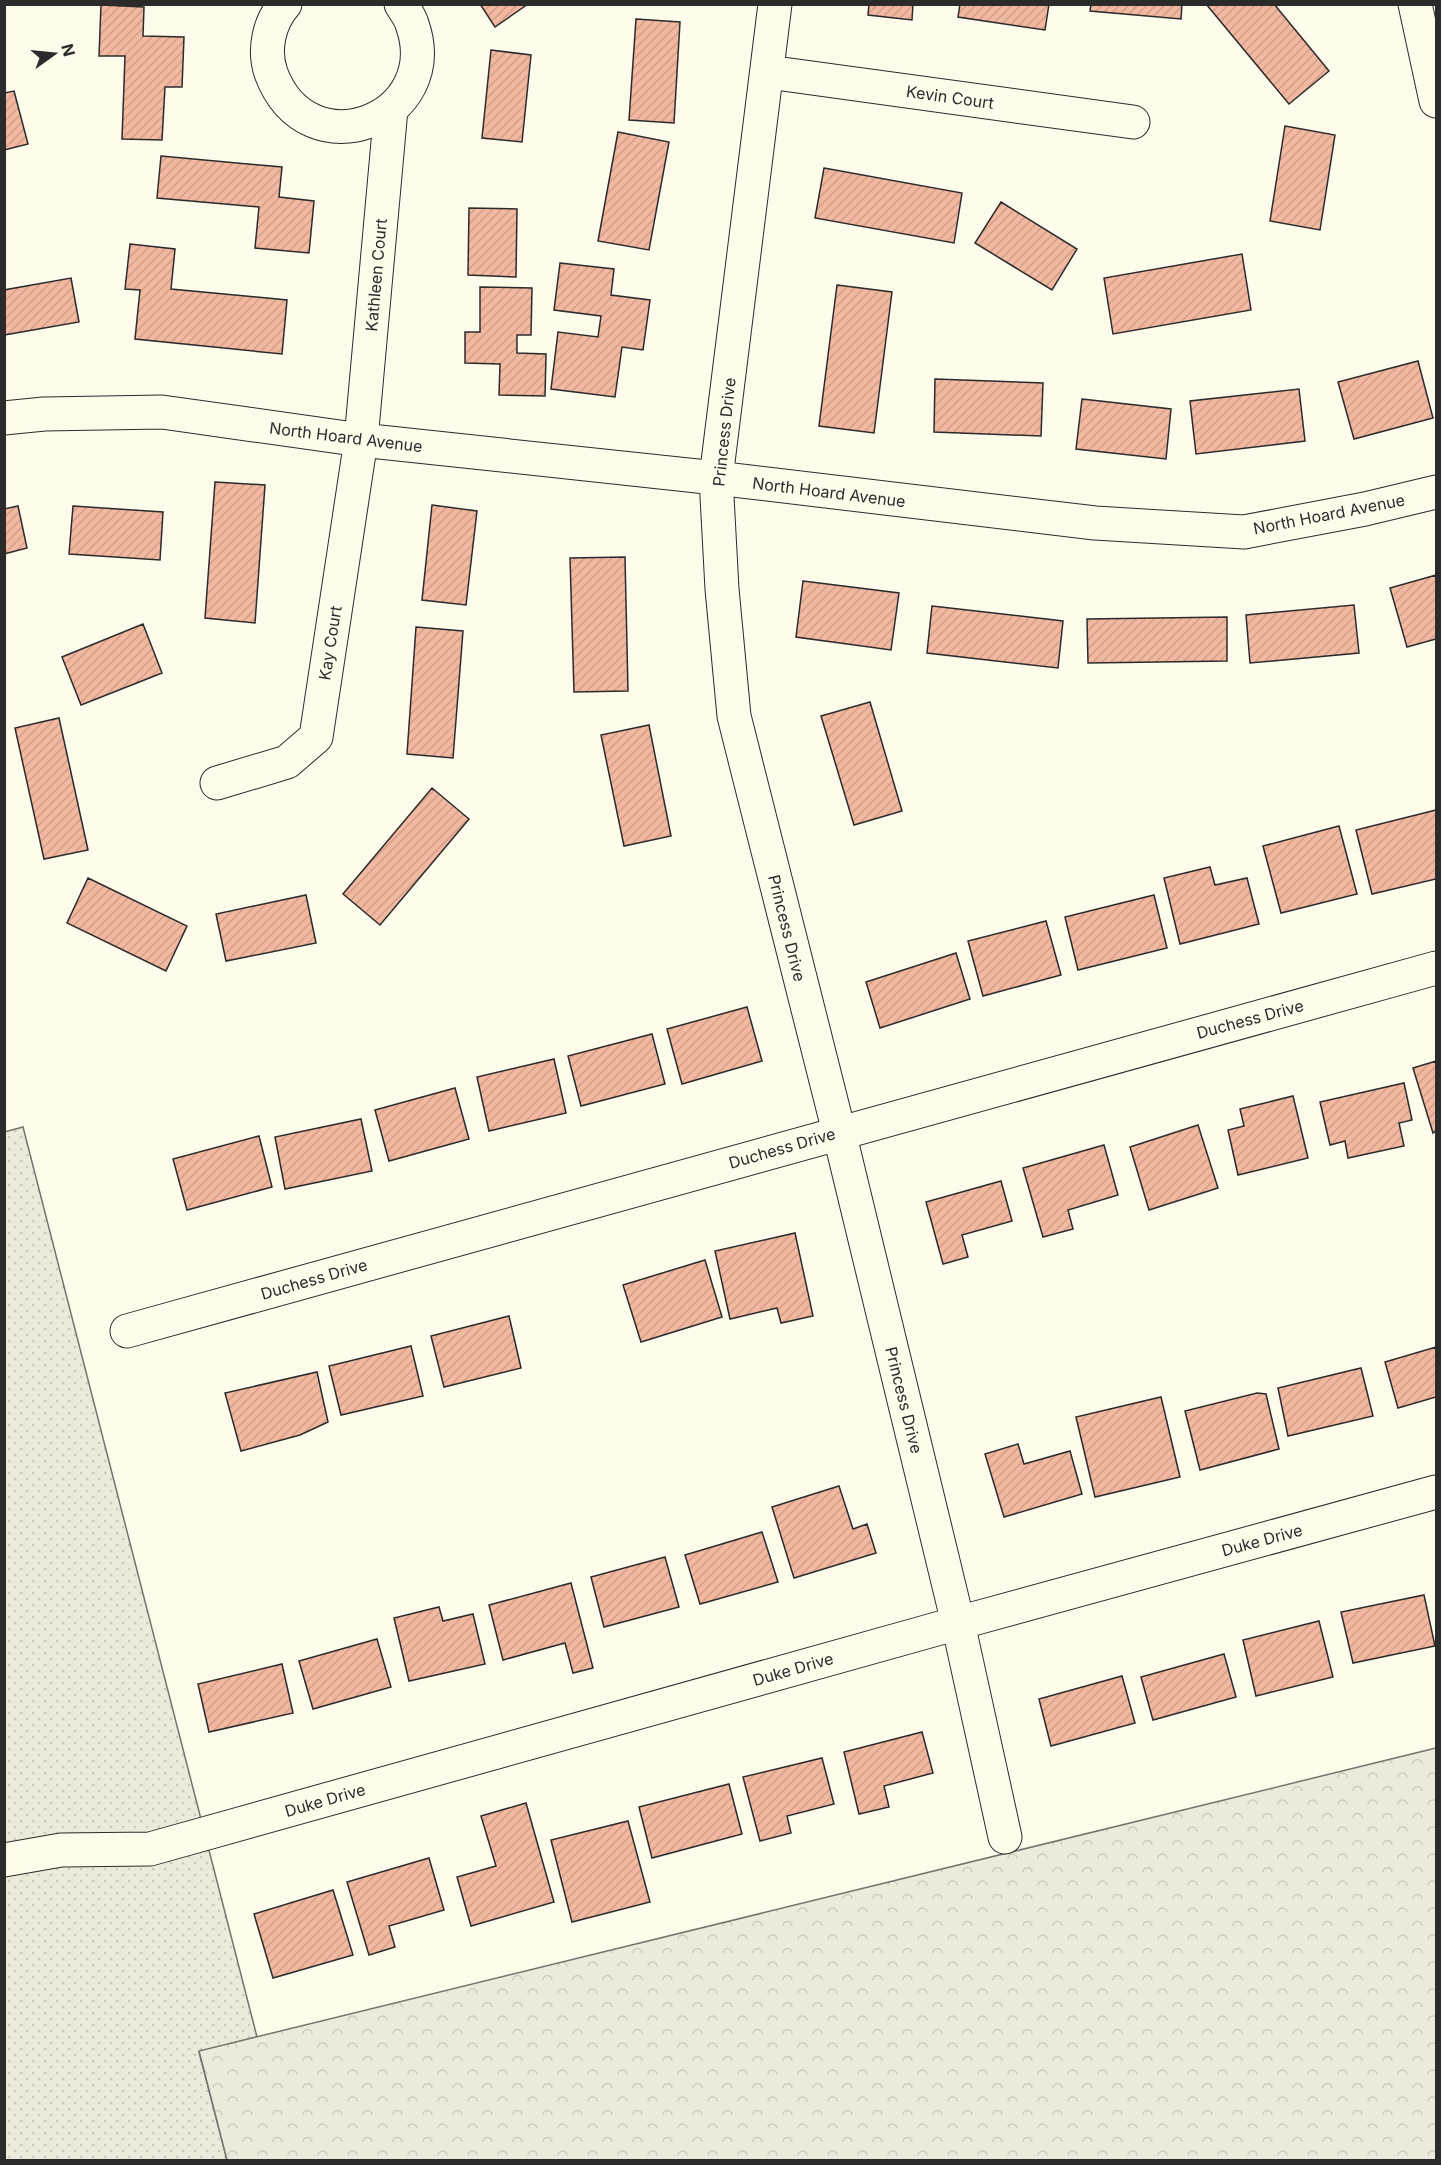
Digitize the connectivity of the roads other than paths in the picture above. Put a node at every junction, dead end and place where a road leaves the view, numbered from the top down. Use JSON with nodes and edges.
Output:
{"nodes":[{"id":1,"x":285,"y":4,"type":"edge"},
{"id":2,"x":401,"y":4,"type":"edge"},
{"id":3,"x":775,"y":4,"type":"edge"},
{"id":4,"x":1415,"y":4,"type":"edge"},
{"id":5,"x":768,"y":72,"type":"junction"},
{"id":6,"x":1437,"y":101,"type":"edge"},
{"id":7,"x":391,"y":109,"type":"junction"},
{"id":8,"x":1133,"y":122,"type":"dead end"},
{"id":9,"x":4,"y":418,"type":"edge"},
{"id":10,"x":361,"y":440,"type":"junction"},
{"id":11,"x":716,"y":478,"type":"junction"},
{"id":12,"x":1437,"y":492,"type":"edge"},
{"id":13,"x":218,"y":783,"type":"dead end"},
{"id":14,"x":1437,"y":968,"type":"edge"},
{"id":15,"x":839,"y":1132,"type":"junction"},
{"id":16,"x":128,"y":1331,"type":"dead end"},
{"id":17,"x":1437,"y":1492,"type":"edge"},
{"id":18,"x":958,"y":1623,"type":"junction"},
{"id":19,"x":1005,"y":1837,"type":"dead end"},
{"id":20,"x":4,"y":1860,"type":"edge"}],
"edges":[{"from":1,"to":7,"type":"street"},
{"from":2,"to":7,"type":"street"},
{"from":3,"to":5,"type":"street","name":"Princess Drive"},
{"from":4,"to":6,"type":"street"},
{"from":5,"to":8,"type":"street","name":"Kevin Court"},
{"from":5,"to":11,"type":"street","name":"Princess Drive"},
{"from":7,"to":10,"type":"street","name":"Kathleen Court"},
{"from":9,"to":10,"type":"street","name":"North Hoard Avenue"},
{"from":10,"to":11,"type":"street","name":"North Hoard Avenue"},
{"from":10,"to":13,"type":"street","name":"Kay Court"},
{"from":11,"to":12,"type":"street","name":"North Hoard Avenue"},
{"from":11,"to":15,"type":"street","name":"Princess Drive"},
{"from":14,"to":15,"type":"street","name":"Duchess Drive"},
{"from":15,"to":16,"type":"street","name":"Duchess Drive"},
{"from":15,"to":18,"type":"street","name":"Princess Drive"},
{"from":17,"to":18,"type":"street","name":"Duke Drive"},
{"from":18,"to":19,"type":"street","name":"Princess Drive"},
{"from":18,"to":20,"type":"street","name":"Duke Drive"}]}
